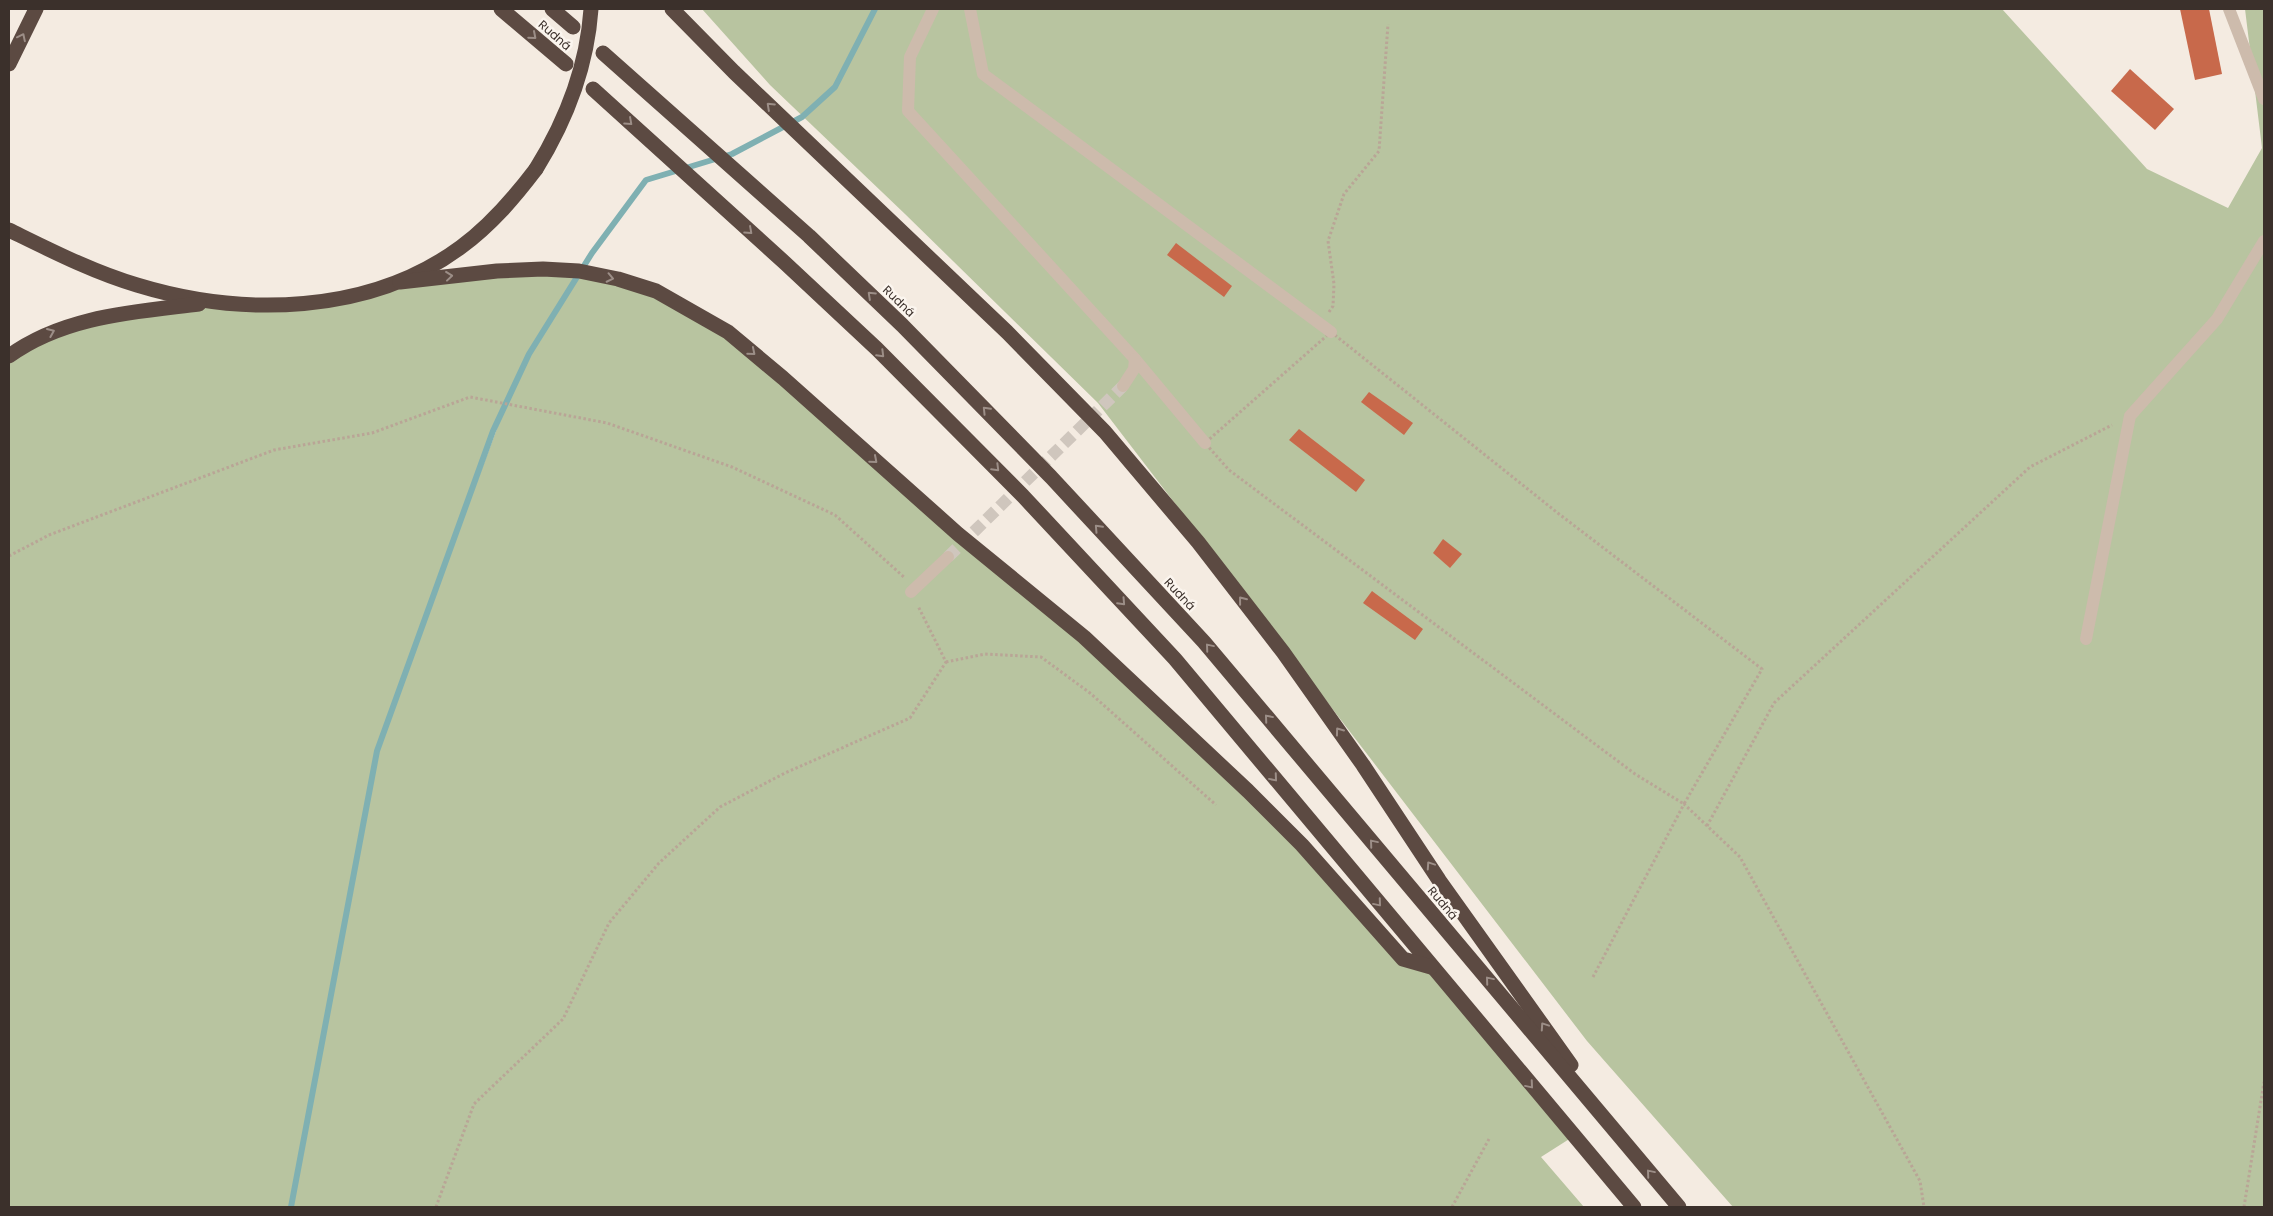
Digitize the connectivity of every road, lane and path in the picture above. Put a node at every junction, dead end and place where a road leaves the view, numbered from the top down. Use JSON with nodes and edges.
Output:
{"nodes":[{"id":1,"x":36,"y":9,"type":"edge"},
{"id":2,"x":501,"y":9,"type":"edge"},
{"id":3,"x":552,"y":9,"type":"edge"},
{"id":4,"x":590,"y":9,"type":"edge"},
{"id":5,"x":672,"y":9,"type":"edge"},
{"id":6,"x":932,"y":9,"type":"edge"},
{"id":7,"x":970,"y":9,"type":"edge"},
{"id":8,"x":2229,"y":9,"type":"edge"},
{"id":9,"x":1388,"y":24,"type":"dead end"},
{"id":10,"x":573,"y":27,"type":"dead end"},
{"id":11,"x":603,"y":53,"type":"dead end"},
{"id":12,"x":9,"y":64,"type":"edge"},
{"id":13,"x":566,"y":64,"type":"dead end"},
{"id":14,"x":593,"y":89,"type":"dead end"},
{"id":15,"x":2264,"y":100,"type":"edge"},
{"id":16,"x":9,"y":230,"type":"edge"},
{"id":17,"x":2264,"y":241,"type":"edge"},
{"id":18,"x":400,"y":282,"type":"junction"},
{"id":19,"x":216,"y":302,"type":"junction"},
{"id":20,"x":1325,"y":319,"type":"dead end"},
{"id":21,"x":1331,"y":332,"type":"junction"},
{"id":22,"x":9,"y":356,"type":"edge"},
{"id":23,"x":1135,"y":359,"type":"junction"},
{"id":24,"x":1123,"y":386,"type":"tunnel mouth"},
{"id":25,"x":2130,"y":416,"type":"junction"},
{"id":26,"x":1205,"y":443,"type":"junction"},
{"id":27,"x":9,"y":556,"type":"edge"},
{"id":28,"x":948,"y":556,"type":"tunnel mouth"},
{"id":29,"x":911,"y":592,"type":"junction"},
{"id":30,"x":2086,"y":639,"type":"dead end"},
{"id":31,"x":946,"y":662,"type":"junction"},
{"id":32,"x":1684,"y":804,"type":"junction"},
{"id":33,"x":1216,"y":805,"type":"dead end"},
{"id":34,"x":1707,"y":826,"type":"junction"},
{"id":35,"x":1431,"y":967,"type":"junction"},
{"id":36,"x":1592,"y":977,"type":"dead end"},
{"id":37,"x":2264,"y":1082,"type":"edge"},
{"id":38,"x":1622,"y":1138,"type":"junction"},
{"id":39,"x":1489,"y":1139,"type":"dead end"},
{"id":40,"x":436,"y":1207,"type":"edge"},
{"id":41,"x":1452,"y":1207,"type":"edge"},
{"id":42,"x":1634,"y":1207,"type":"edge"},
{"id":43,"x":1679,"y":1207,"type":"edge"},
{"id":44,"x":1924,"y":1207,"type":"edge"},
{"id":45,"x":2244,"y":1207,"type":"edge"}],
"edges":[{"from":12,"to":1,"type":"highway","one_way":true},
{"from":2,"to":13,"type":"highway","name":"Rudná","one_way":true},
{"from":3,"to":10,"type":"highway","name":"Rudná"},
{"from":4,"to":18,"type":"highway","bridge":true},
{"from":38,"to":5,"type":"highway","one_way":true},
{"from":6,"to":23,"type":"street"},
{"from":7,"to":21,"type":"street"},
{"from":8,"to":15,"type":"street"},
{"from":9,"to":20,"type":"path"},
{"from":38,"to":11,"type":"highway","name":"Rudná","one_way":true},
{"from":14,"to":35,"type":"highway","one_way":true},
{"from":16,"to":19,"type":"highway"},
{"from":17,"to":25,"type":"street"},
{"from":18,"to":19,"type":"highway"},
{"from":18,"to":35,"type":"highway","one_way":true},
{"from":22,"to":19,"type":"highway","one_way":true},
{"from":21,"to":26,"type":"path"},
{"from":21,"to":32,"type":"path"},
{"from":23,"to":24,"type":"street"},
{"from":23,"to":26,"type":"street"},
{"from":25,"to":30,"type":"street"},
{"from":25,"to":34,"type":"path"},
{"from":26,"to":32,"type":"path"},
{"from":27,"to":29,"type":"path"},
{"from":28,"to":29,"type":"street"},
{"from":29,"to":31,"type":"path"},
{"from":31,"to":33,"type":"path"},
{"from":31,"to":40,"type":"path"},
{"from":32,"to":34,"type":"path"},
{"from":32,"to":36,"type":"path"},
{"from":34,"to":44,"type":"path"},
{"from":35,"to":42,"type":"highway","one_way":true},
{"from":37,"to":45,"type":"path"},
{"from":43,"to":38,"type":"highway","name":"Rudná","one_way":true},
{"from":39,"to":41,"type":"path"}]}
